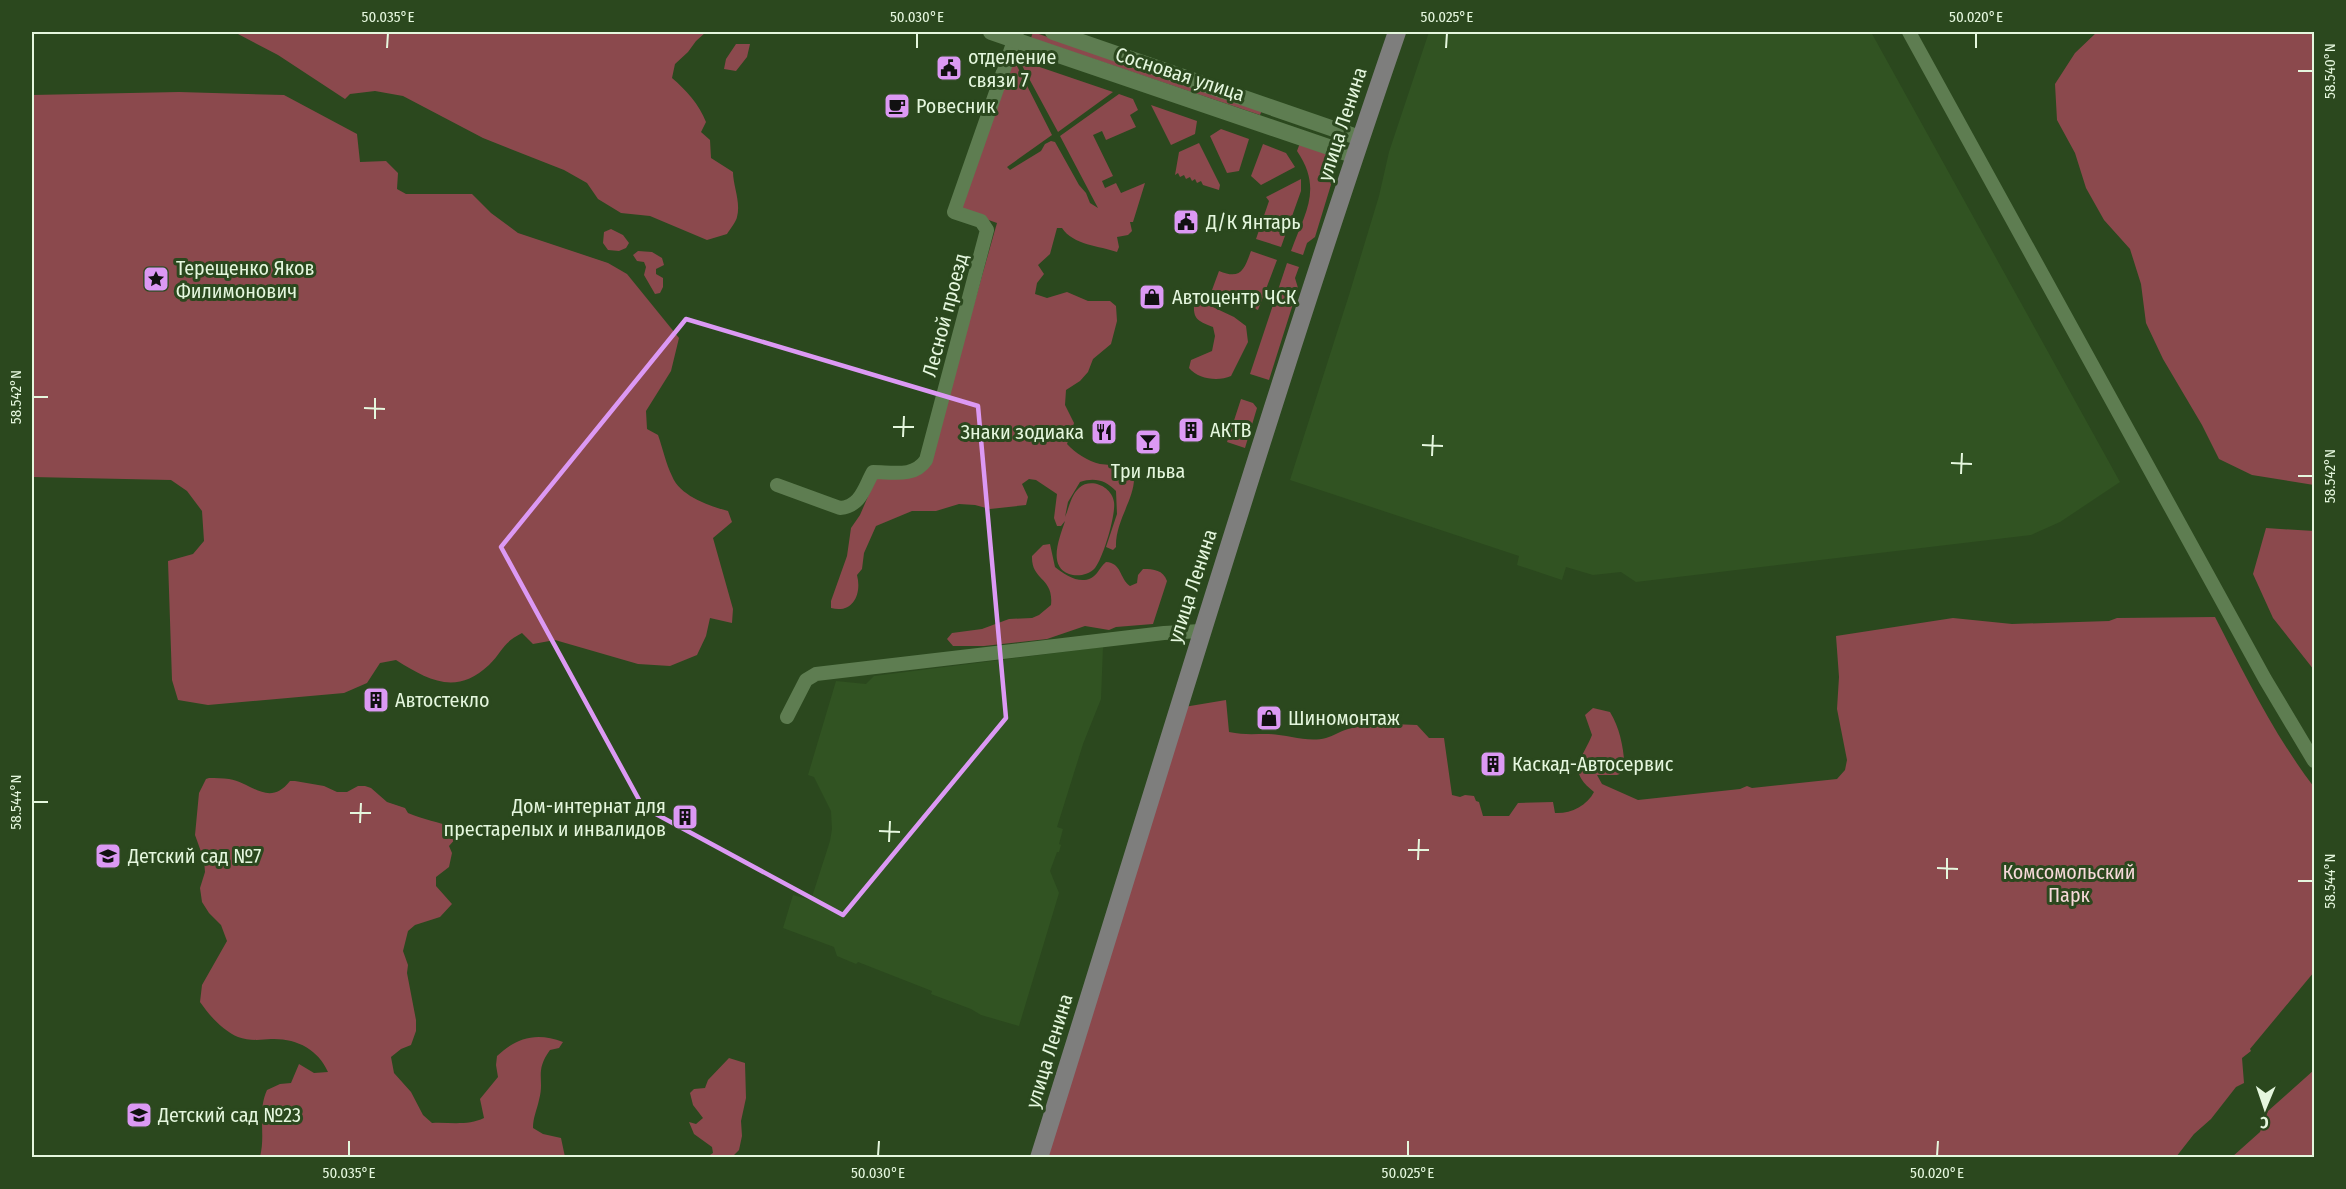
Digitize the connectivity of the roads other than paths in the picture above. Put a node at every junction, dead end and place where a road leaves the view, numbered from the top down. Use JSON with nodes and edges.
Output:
{"nodes":[{"id":1,"x":991,"y":32,"type":"edge"},
{"id":2,"x":1053,"y":32,"type":"edge"},
{"id":3,"x":1397,"y":32,"type":"edge"},
{"id":4,"x":1909,"y":32,"type":"edge"},
{"id":5,"x":1016,"y":36,"type":"edge"},
{"id":6,"x":1360,"y":138,"type":"junction"},
{"id":7,"x":1355,"y":156,"type":"junction"},
{"id":8,"x":777,"y":486,"type":"dead end"},
{"id":9,"x":1201,"y":631,"type":"junction"},
{"id":10,"x":787,"y":717,"type":"dead end"},
{"id":11,"x":2314,"y":761,"type":"edge"},
{"id":12,"x":1039,"y":1158,"type":"edge"}],
"edges":[{"from":1,"to":5,"type":"street","name":"Сосновая улица"},
{"from":2,"to":6,"type":"street","name":"Сосновая улица"},
{"from":3,"to":6,"type":"main road","name":"улица Ленина"},
{"from":4,"to":11,"type":"street"},
{"from":5,"to":7,"type":"street","name":"Сосновая улица"},
{"from":5,"to":8,"type":"street","name":"Лесной проезд"},
{"from":6,"to":7,"type":"main road","name":"улица Ленина"},
{"from":7,"to":9,"type":"main road","name":"улица Ленина"},
{"from":9,"to":10,"type":"street"},
{"from":9,"to":12,"type":"main road","name":"улица Ленина"}]}
